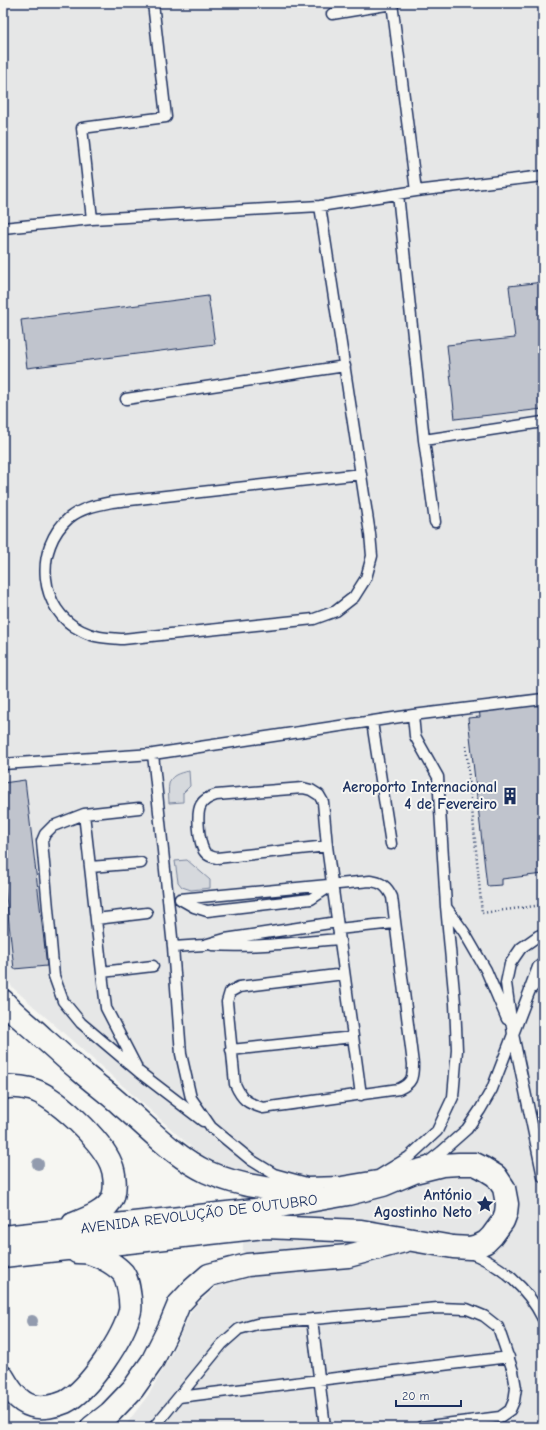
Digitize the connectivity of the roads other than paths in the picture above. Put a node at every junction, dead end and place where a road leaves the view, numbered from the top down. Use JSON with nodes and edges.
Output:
{"nodes":[{"id":1,"x":153,"y":3,"type":"edge"},
{"id":2,"x":392,"y":4,"type":"edge"},
{"id":3,"x":332,"y":14,"type":"dead end"},
{"id":4,"x":543,"y":176,"type":"edge"},
{"id":5,"x":416,"y":191,"type":"junction"},
{"id":6,"x":398,"y":194,"type":"junction"},
{"id":7,"x":320,"y":206,"type":"junction"},
{"id":8,"x":92,"y":219,"type":"junction"},
{"id":9,"x":3,"y":228,"type":"edge"},
{"id":10,"x":345,"y":366,"type":"junction"},
{"id":11,"x":126,"y":399,"type":"dead end"},
{"id":12,"x":543,"y":422,"type":"edge"},
{"id":13,"x":424,"y":440,"type":"junction"},
{"id":14,"x":361,"y":474,"type":"junction"},
{"id":15,"x":435,"y":522,"type":"dead end"},
{"id":16,"x":543,"y":699,"type":"edge"},
{"id":17,"x":413,"y":715,"type":"junction"},
{"id":18,"x":372,"y":722,"type":"junction"},
{"id":19,"x":153,"y":754,"type":"junction"},
{"id":20,"x":3,"y":764,"type":"edge"},
{"id":21,"x":139,"y":808,"type":"dead end"},
{"id":22,"x":84,"y":814,"type":"junction"},
{"id":23,"x":392,"y":844,"type":"dead end"},
{"id":24,"x":327,"y":846,"type":"junction"},
{"id":25,"x":141,"y":862,"type":"dead end"},
{"id":26,"x":90,"y":867,"type":"junction"},
{"id":27,"x":332,"y":885,"type":"junction"},
{"id":28,"x":168,"y":900,"type":"junction"},
{"id":29,"x":180,"y":900,"type":"junction"},
{"id":30,"x":446,"y":906,"type":"junction"},
{"id":31,"x":147,"y":913,"type":"dead end"},
{"id":32,"x":96,"y":918,"type":"junction"},
{"id":33,"x":394,"y":923,"type":"junction"},
{"id":34,"x":338,"y":930,"type":"junction"},
{"id":35,"x":543,"y":934,"type":"edge"},
{"id":36,"x":204,"y":945,"type":"junction"},
{"id":37,"x":173,"y":947,"type":"junction"},
{"id":38,"x":543,"y":964,"type":"edge"},
{"id":39,"x":153,"y":966,"type":"dead end"},
{"id":40,"x":102,"y":972,"type":"junction"},
{"id":41,"x":344,"y":974,"type":"junction"},
{"id":42,"x":543,"y":978,"type":"edge"},
{"id":43,"x":530,"y":990,"type":"junction"},
{"id":44,"x":3,"y":1001,"type":"edge"},
{"id":45,"x":513,"y":1034,"type":"junction"},
{"id":46,"x":353,"y":1037,"type":"junction"},
{"id":47,"x":231,"y":1050,"type":"junction"},
{"id":48,"x":139,"y":1072,"type":"junction"},
{"id":49,"x":3,"y":1088,"type":"edge"},
{"id":50,"x":361,"y":1095,"type":"junction"},
{"id":51,"x":211,"y":1127,"type":"junction"},
{"id":52,"x":414,"y":1172,"type":"junction"},
{"id":53,"x":378,"y":1176,"type":"junction"},
{"id":54,"x":543,"y":1177,"type":"edge"},
{"id":55,"x":348,"y":1194,"type":"junction"},
{"id":56,"x":3,"y":1237,"type":"edge"},
{"id":57,"x":411,"y":1239,"type":"junction"},
{"id":58,"x":53,"y":1241,"type":"junction"},
{"id":59,"x":452,"y":1247,"type":"junction"},
{"id":60,"x":3,"y":1256,"type":"edge"},
{"id":61,"x":312,"y":1319,"type":"junction"},
{"id":62,"x":543,"y":1319,"type":"edge"},
{"id":63,"x":509,"y":1357,"type":"junction"},
{"id":64,"x":3,"y":1377,"type":"edge"},
{"id":65,"x":319,"y":1380,"type":"junction"},
{"id":66,"x":179,"y":1397,"type":"junction"},
{"id":67,"x":108,"y":1420,"type":"edge"},
{"id":68,"x":92,"y":1427,"type":"edge"},
{"id":69,"x":154,"y":1427,"type":"edge"},
{"id":70,"x":325,"y":1427,"type":"edge"},
{"id":71,"x":421,"y":1427,"type":"edge"}],
"edges":[{"from":1,"to":8,"type":"lane"},
{"from":2,"to":3,"type":"lane"},
{"from":2,"to":5,"type":"lane"},
{"from":4,"to":5,"type":"lane"},
{"from":5,"to":6,"type":"lane"},
{"from":6,"to":7,"type":"lane"},
{"from":6,"to":13,"type":"lane"},
{"from":7,"to":8,"type":"lane"},
{"from":7,"to":10,"type":"lane"},
{"from":8,"to":9,"type":"lane"},
{"from":10,"to":11,"type":"lane"},
{"from":10,"to":14,"type":"lane"},
{"from":12,"to":13,"type":"lane"},
{"from":13,"to":15,"type":"lane"},
{"from":14,"to":14,"type":"lane"},
{"from":16,"to":17,"type":"lane"},
{"from":17,"to":18,"type":"lane"},
{"from":17,"to":30,"type":"lane"},
{"from":18,"to":19,"type":"lane"},
{"from":18,"to":23,"type":"lane"},
{"from":19,"to":20,"type":"lane"},
{"from":19,"to":28,"type":"lane"},
{"from":21,"to":22,"type":"lane"},
{"from":22,"to":26,"type":"lane"},
{"from":22,"to":48,"type":"lane"},
{"from":24,"to":24,"type":"lane"},
{"from":24,"to":27,"type":"lane"},
{"from":25,"to":26,"type":"lane"},
{"from":26,"to":32,"type":"lane"},
{"from":27,"to":29,"type":"lane"},
{"from":27,"to":29,"type":"lane"},
{"from":27,"to":33,"type":"lane"},
{"from":27,"to":34,"type":"lane"},
{"from":28,"to":29,"type":"lane"},
{"from":28,"to":37,"type":"lane"},
{"from":30,"to":45,"type":"lane"},
{"from":30,"to":53,"type":"lane"},
{"from":31,"to":32,"type":"lane"},
{"from":32,"to":40,"type":"lane"},
{"from":33,"to":34,"type":"lane"},
{"from":33,"to":50,"type":"lane"},
{"from":34,"to":36,"type":"lane"},
{"from":34,"to":36,"type":"lane"},
{"from":34,"to":41,"type":"lane"},
{"from":35,"to":45,"type":"lane"},
{"from":36,"to":37,"type":"lane"},
{"from":37,"to":51,"type":"lane"},
{"from":38,"to":43,"type":"lane"},
{"from":39,"to":40,"type":"lane"},
{"from":40,"to":48,"type":"lane"},
{"from":41,"to":46,"type":"lane"},
{"from":41,"to":47,"type":"lane"},
{"from":42,"to":43,"type":"lane"},
{"from":43,"to":45,"type":"lane"},
{"from":44,"to":55,"type":"main road"},
{"from":45,"to":52,"type":"lane"},
{"from":45,"to":54,"type":"lane"},
{"from":46,"to":47,"type":"lane"},
{"from":46,"to":50,"type":"lane"},
{"from":47,"to":50,"type":"lane"},
{"from":48,"to":51,"type":"lane"},
{"from":49,"to":58,"type":"main road"},
{"from":51,"to":53,"type":"lane"},
{"from":52,"to":53,"type":"lane"},
{"from":52,"to":55,"type":"main road","name":"AVENIDA REVOLUÇÃO DE OUTUBRO"},
{"from":52,"to":59,"type":"main road","name":"AVENIDA REVOLUÇÃO DE OUTUBRO"},
{"from":55,"to":58,"type":"main road","name":"AVENIDA REVOLUÇÃO DE OUTUBRO"},
{"from":56,"to":58,"type":"main road","name":"AVENIDA REVOLUÇÃO DE OUTUBRO"},
{"from":57,"to":58,"type":"main road","name":"AVENIDA REVOLUÇÃO DE OUTUBRO"},
{"from":57,"to":59,"type":"main road","name":"AVENIDA REVOLUÇÃO DE OUTUBRO"},
{"from":57,"to":67,"type":"main road"},
{"from":58,"to":60,"type":"main road","name":"AVENIDA REVOLUÇÃO DE OUTUBRO"},
{"from":58,"to":64,"type":"main road"},
{"from":59,"to":62,"type":"lane"},
{"from":61,"to":63,"type":"lane"},
{"from":61,"to":65,"type":"lane"},
{"from":61,"to":66,"type":"lane"},
{"from":63,"to":65,"type":"lane"},
{"from":63,"to":71,"type":"lane"},
{"from":65,"to":66,"type":"lane"},
{"from":65,"to":70,"type":"lane"},
{"from":66,"to":69,"type":"lane"},
{"from":67,"to":68,"type":"main road"}]}
